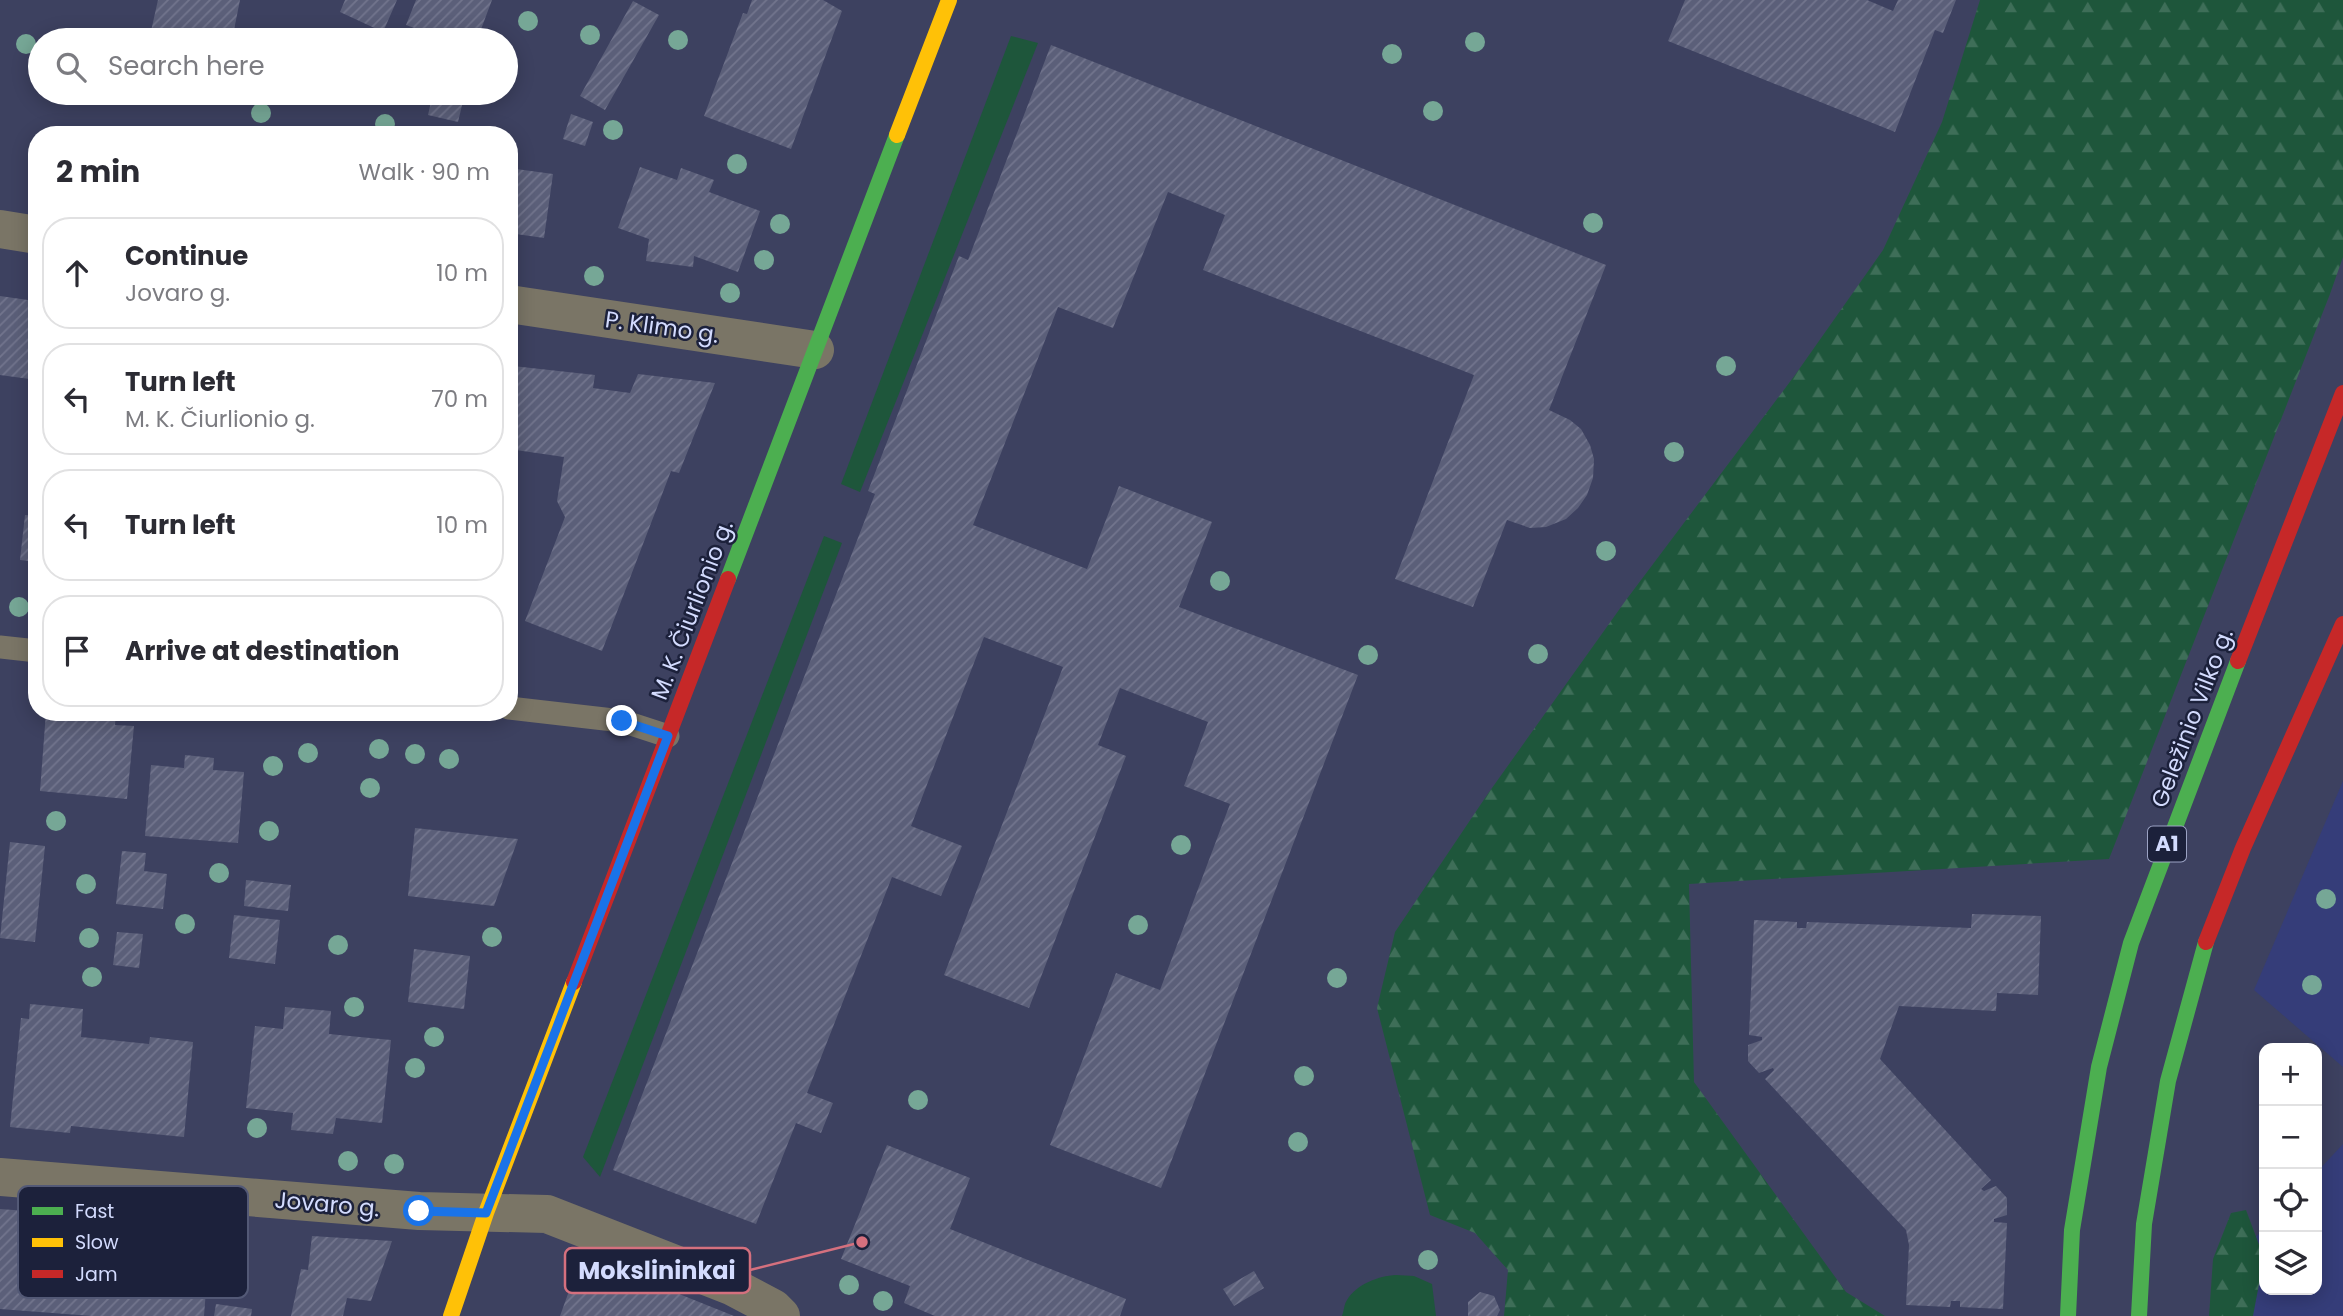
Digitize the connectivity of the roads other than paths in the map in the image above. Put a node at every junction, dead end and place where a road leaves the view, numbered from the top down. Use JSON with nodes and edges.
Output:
{"nodes":[{"id":1,"x":948,"y":0,"type":"edge"},
{"id":2,"x":0,"y":229,"type":"edge"},
{"id":3,"x":28,"y":234,"type":"edge"},
{"id":4,"x":518,"y":305,"type":"edge"},
{"id":5,"x":815,"y":349,"type":"junction"},
{"id":6,"x":2343,"y":393,"type":"edge"},
{"id":7,"x":2343,"y":624,"type":"edge"},
{"id":8,"x":0,"y":647,"type":"edge"},
{"id":9,"x":28,"y":650,"type":"edge"},
{"id":10,"x":518,"y":709,"type":"edge"},
{"id":11,"x":668,"y":736,"type":"junction"},
{"id":12,"x":0,"y":1177,"type":"edge"},
{"id":13,"x":111,"y":1186,"type":"edge"},
{"id":14,"x":248,"y":1197,"type":"edge"},
{"id":15,"x":486,"y":1213,"type":"junction"},
{"id":16,"x":451,"y":1316,"type":"edge"},
{"id":17,"x":781,"y":1316,"type":"edge"},
{"id":18,"x":2068,"y":1316,"type":"edge"},
{"id":19,"x":2139,"y":1316,"type":"edge"}],
"edges":[{"from":1,"to":5,"type":"main road","name":"M. K. Čiurlionio g."},
{"from":2,"to":3,"type":"street"},
{"from":4,"to":5,"type":"street","name":"P. Klimo g."},
{"from":5,"to":11,"type":"main road","name":"M. K. Čiurlionio g."},
{"from":6,"to":18,"type":"main road","name":"Geležinio Vilko g.","number":"A1"},
{"from":7,"to":19,"type":"main road"},
{"from":8,"to":9,"type":"lane"},
{"from":10,"to":11,"type":"lane"},
{"from":11,"to":15,"type":"main road","name":"M. K. Čiurlionio g."},
{"from":12,"to":13,"type":"street","name":"Jovaro g."},
{"from":14,"to":15,"type":"street","name":"Jovaro g."},
{"from":15,"to":16,"type":"main road","name":"M. K. Čiurlionio g."},
{"from":15,"to":17,"type":"street","name":"Jovaro g."}]}
